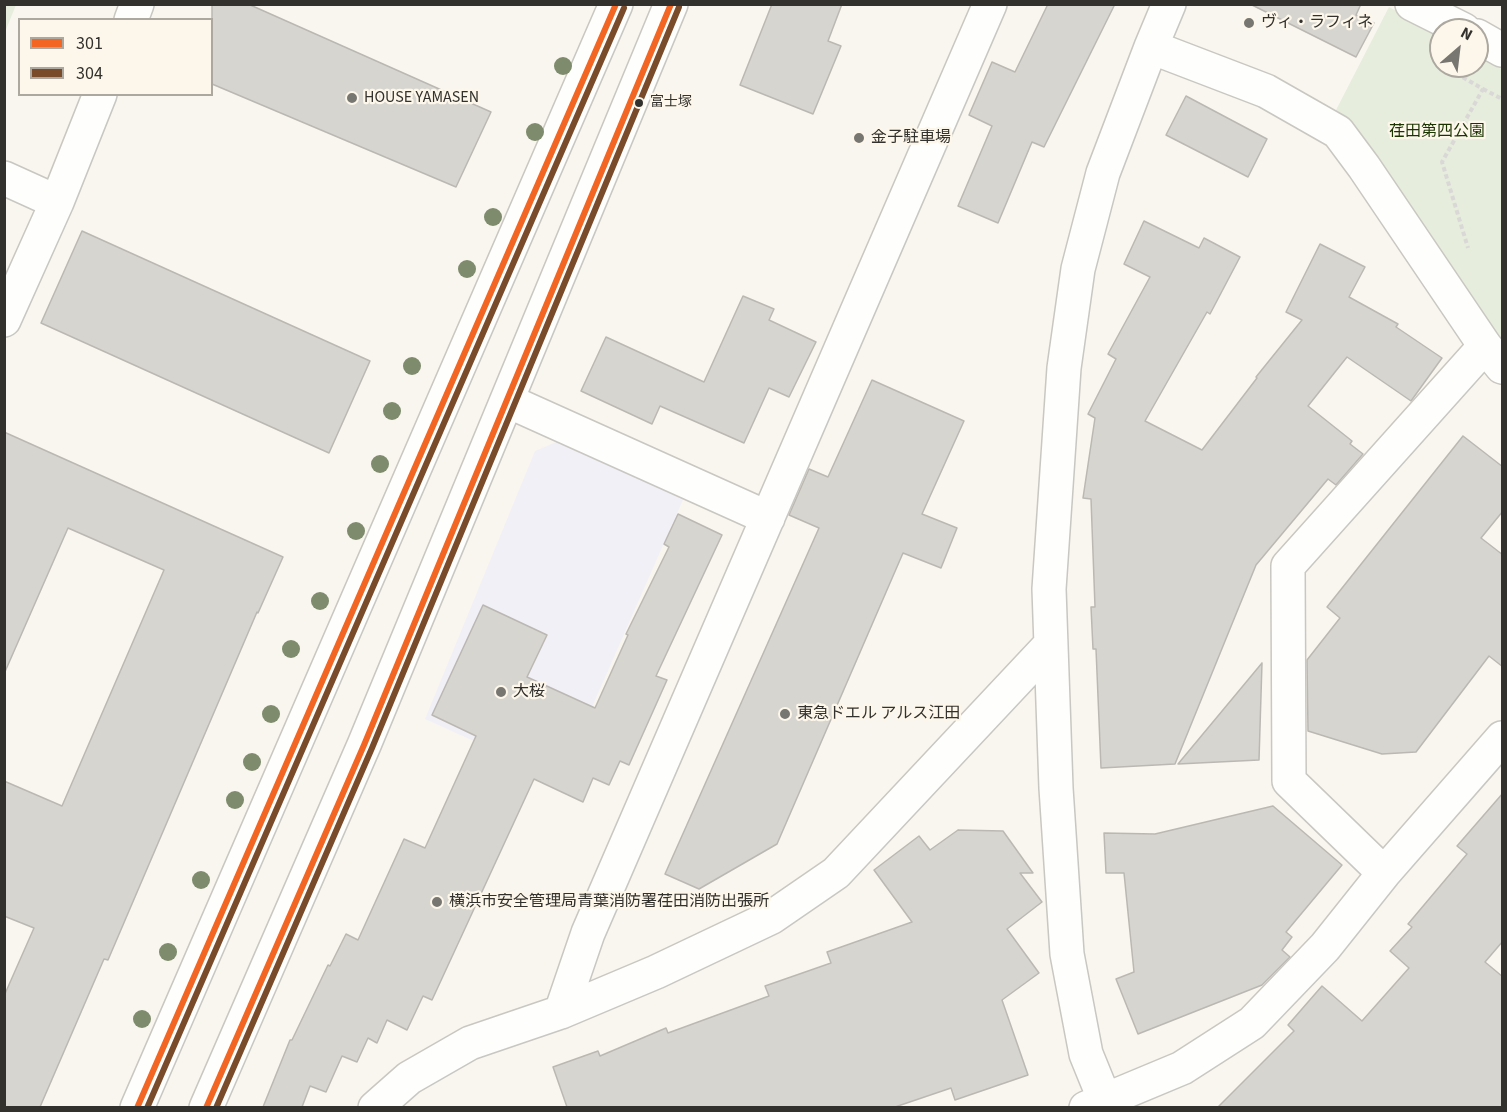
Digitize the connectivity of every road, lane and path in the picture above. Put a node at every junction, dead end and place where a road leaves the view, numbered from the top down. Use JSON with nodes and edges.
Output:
{"nodes":[{"id":1,"x":616,"y":4,"type":"edge"},
{"id":2,"x":671,"y":4,"type":"edge"},
{"id":3,"x":990,"y":4,"type":"edge"},
{"id":4,"x":1169,"y":4,"type":"edge"},
{"id":5,"x":1412,"y":4,"type":"edge"},
{"id":6,"x":1440,"y":18,"type":"edge"},
{"id":7,"x":1489,"y":42,"type":"edge"},
{"id":8,"x":1151,"y":47,"type":"junction"},
{"id":9,"x":1503,"y":50,"type":"edge"},
{"id":10,"x":1464,"y":78,"type":"edge"},
{"id":11,"x":1483,"y":89,"type":"junction"},
{"id":12,"x":99,"y":96,"type":"edge"},
{"id":13,"x":1503,"y":99,"type":"edge"},
{"id":14,"x":4,"y":178,"type":"edge"},
{"id":15,"x":57,"y":202,"type":"junction"},
{"id":16,"x":1471,"y":259,"type":"dead end"},
{"id":17,"x":4,"y":320,"type":"edge"},
{"id":18,"x":1494,"y":357,"type":"edge"},
{"id":19,"x":508,"y":401,"type":"junction"},
{"id":20,"x":768,"y":518,"type":"junction"},
{"id":21,"x":1050,"y":645,"type":"junction"},
{"id":22,"x":1503,"y":738,"type":"edge"},
{"id":23,"x":1383,"y":873,"type":"junction"},
{"id":24,"x":561,"y":1012,"type":"junction"},
{"id":25,"x":1099,"y":1105,"type":"edge"},
{"id":26,"x":137,"y":1107,"type":"edge"},
{"id":27,"x":207,"y":1107,"type":"edge"},
{"id":28,"x":375,"y":1107,"type":"edge"}],
"edges":[{"from":1,"to":26,"type":"street"},
{"from":2,"to":19,"type":"street"},
{"from":3,"to":20,"type":"street"},
{"from":4,"to":8,"type":"street"},
{"from":5,"to":6,"type":"street"},
{"from":7,"to":9,"type":"street"},
{"from":8,"to":18,"type":"street"},
{"from":8,"to":21,"type":"street"},
{"from":10,"to":11,"type":"path"},
{"from":11,"to":13,"type":"path"},
{"from":11,"to":16,"type":"path"},
{"from":12,"to":15,"type":"street"},
{"from":14,"to":15,"type":"street"},
{"from":15,"to":17,"type":"street"},
{"from":18,"to":23,"type":"street"},
{"from":19,"to":20,"type":"street"},
{"from":19,"to":27,"type":"street"},
{"from":20,"to":24,"type":"street"},
{"from":21,"to":24,"type":"street"},
{"from":21,"to":25,"type":"street"},
{"from":22,"to":23,"type":"street"},
{"from":23,"to":25,"type":"street"},
{"from":24,"to":28,"type":"street"}]}
